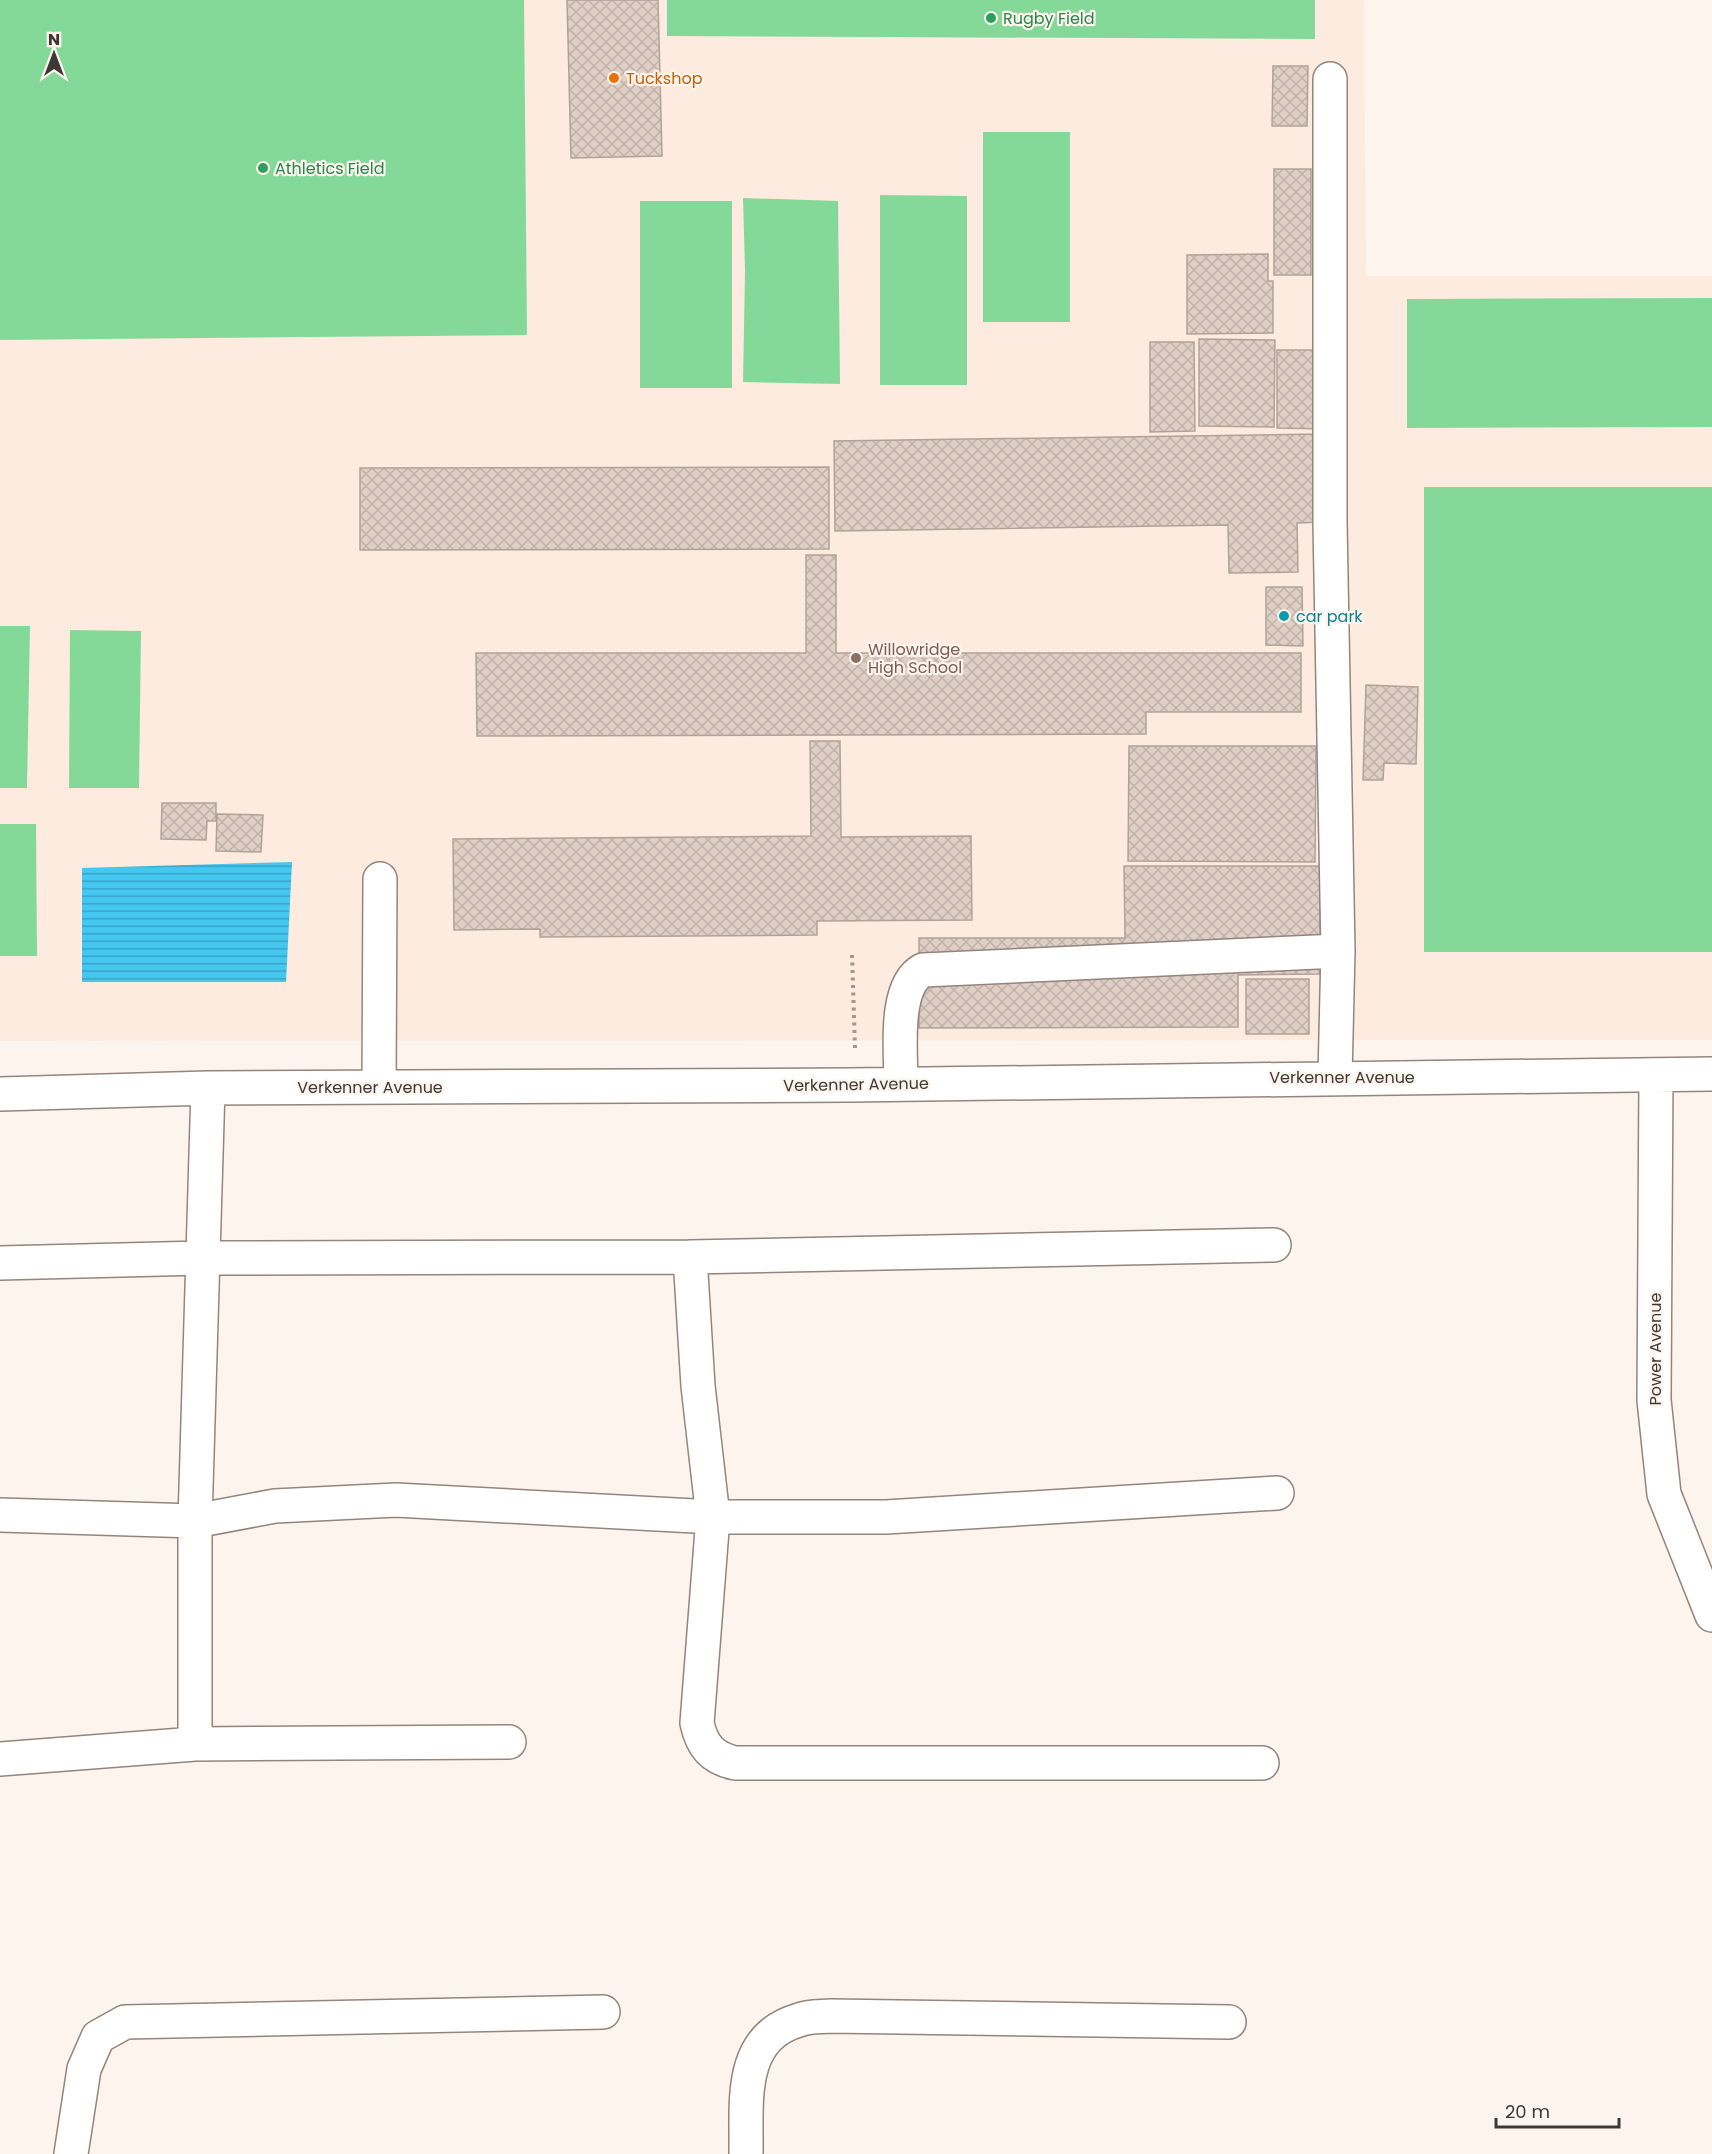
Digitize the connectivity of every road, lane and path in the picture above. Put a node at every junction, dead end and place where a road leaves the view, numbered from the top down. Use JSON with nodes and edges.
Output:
{"nodes":[{"id":1,"x":1330,"y":79,"type":"dead end"},
{"id":2,"x":380,"y":879,"type":"dead end"},
{"id":3,"x":1338,"y":951,"type":"junction"},
{"id":4,"x":852,"y":955,"type":"dead end"},
{"id":5,"x":855,"y":1056,"type":"dead end"},
{"id":6,"x":1712,"y":1074,"type":"edge"},
{"id":7,"x":1656,"y":1075,"type":"junction"},
{"id":8,"x":1335,"y":1077,"type":"junction"},
{"id":9,"x":901,"y":1083,"type":"junction"},
{"id":10,"x":379,"y":1087,"type":"junction"},
{"id":11,"x":208,"y":1088,"type":"junction"},
{"id":12,"x":0,"y":1094,"type":"edge"},
{"id":13,"x":1274,"y":1245,"type":"dead end"},
{"id":14,"x":690,"y":1257,"type":"junction"},
{"id":15,"x":202,"y":1258,"type":"junction"},
{"id":16,"x":0,"y":1263,"type":"edge"},
{"id":17,"x":1277,"y":1493,"type":"dead end"},
{"id":18,"x":0,"y":1515,"type":"edge"},
{"id":19,"x":713,"y":1517,"type":"junction"},
{"id":20,"x":195,"y":1521,"type":"junction"},
{"id":21,"x":1712,"y":1615,"type":"edge"},
{"id":22,"x":509,"y":1742,"type":"dead end"},
{"id":23,"x":195,"y":1744,"type":"junction"},
{"id":24,"x":0,"y":1759,"type":"edge"},
{"id":25,"x":1262,"y":1763,"type":"dead end"},
{"id":26,"x":603,"y":2012,"type":"dead end"},
{"id":27,"x":1229,"y":2022,"type":"dead end"},
{"id":28,"x":71,"y":2154,"type":"edge"},
{"id":29,"x":746,"y":2154,"type":"edge"}],
"edges":[{"from":1,"to":3,"type":"street"},
{"from":2,"to":10,"type":"street"},
{"from":3,"to":8,"type":"street"},
{"from":3,"to":9,"type":"street"},
{"from":4,"to":5,"type":"path"},
{"from":6,"to":7,"type":"street","name":"Verkenner Avenue"},
{"from":7,"to":8,"type":"street","name":"Verkenner Avenue"},
{"from":7,"to":21,"type":"street","name":"Power Avenue"},
{"from":8,"to":9,"type":"street","name":"Verkenner Avenue"},
{"from":9,"to":10,"type":"street","name":"Verkenner Avenue"},
{"from":10,"to":11,"type":"street","name":"Verkenner Avenue"},
{"from":11,"to":12,"type":"street","name":"Verkenner Avenue"},
{"from":11,"to":15,"type":"street"},
{"from":13,"to":14,"type":"street"},
{"from":14,"to":15,"type":"street"},
{"from":14,"to":19,"type":"street"},
{"from":15,"to":16,"type":"street"},
{"from":15,"to":20,"type":"street"},
{"from":17,"to":19,"type":"street"},
{"from":18,"to":20,"type":"street"},
{"from":19,"to":20,"type":"street"},
{"from":19,"to":25,"type":"street"},
{"from":20,"to":23,"type":"street"},
{"from":22,"to":23,"type":"street"},
{"from":23,"to":24,"type":"street"},
{"from":26,"to":28,"type":"street"},
{"from":27,"to":29,"type":"street"}]}
